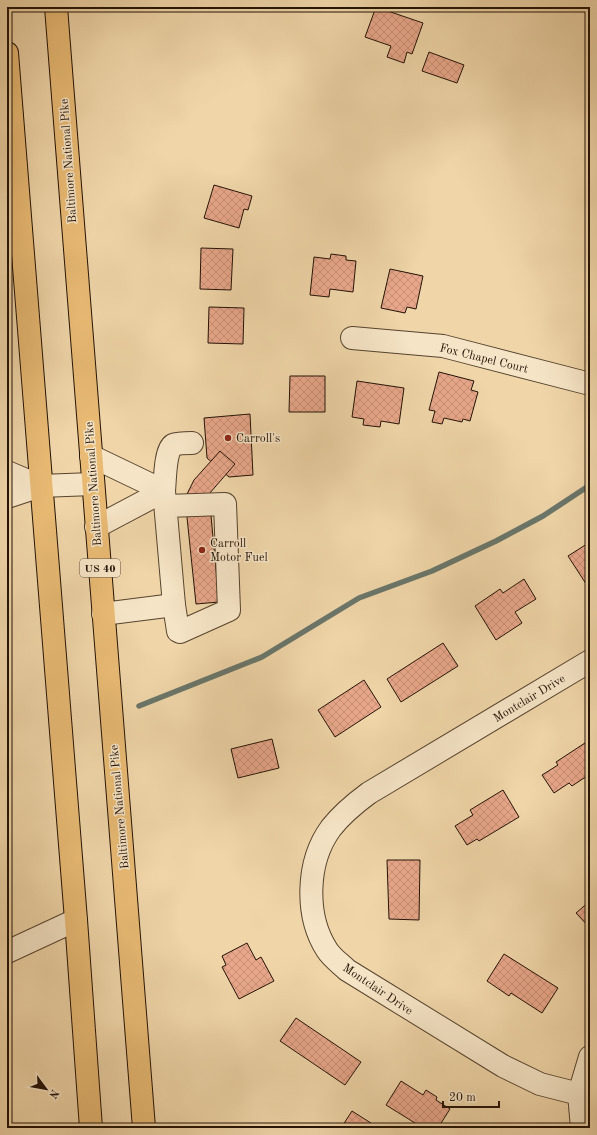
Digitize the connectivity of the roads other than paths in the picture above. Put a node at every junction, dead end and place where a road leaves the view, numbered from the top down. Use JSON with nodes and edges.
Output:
{"nodes":[{"id":1,"x":56,"y":7,"type":"edge"},
{"id":2,"x":7,"y":53,"type":"edge"},
{"id":3,"x":352,"y":338,"type":"dead end"},
{"id":4,"x":590,"y":384,"type":"edge"},
{"id":5,"x":192,"y":443,"type":"dead end"},
{"id":6,"x":91,"y":456,"type":"junction"},
{"id":7,"x":7,"y":472,"type":"edge"},
{"id":8,"x":93,"y":484,"type":"junction"},
{"id":9,"x":40,"y":486,"type":"junction"},
{"id":10,"x":7,"y":497,"type":"edge"},
{"id":11,"x":165,"y":499,"type":"junction"},
{"id":12,"x":96,"y":527,"type":"junction"},
{"id":13,"x":174,"y":604,"type":"junction"},
{"id":14,"x":103,"y":614,"type":"junction"},
{"id":15,"x":590,"y":662,"type":"edge"},
{"id":16,"x":76,"y":920,"type":"junction"},
{"id":17,"x":7,"y":952,"type":"edge"},
{"id":18,"x":590,"y":1057,"type":"edge"},
{"id":19,"x":579,"y":1094,"type":"junction"},
{"id":20,"x":91,"y":1128,"type":"edge"},
{"id":21,"x":144,"y":1128,"type":"edge"},
{"id":22,"x":582,"y":1128,"type":"edge"}],
"edges":[{"from":1,"to":6,"type":"main road","name":"Baltimore National Pike","number":"US 40"},
{"from":2,"to":9,"type":"main road"},
{"from":3,"to":4,"type":"street","name":"Fox Chapel Court"},
{"from":5,"to":11,"type":"street"},
{"from":6,"to":8,"type":"main road","name":"Baltimore National Pike","number":"US 40"},
{"from":6,"to":11,"type":"street"},
{"from":7,"to":9,"type":"street"},
{"from":8,"to":9,"type":"street"},
{"from":8,"to":12,"type":"main road","name":"Baltimore National Pike","number":"US 40"},
{"from":9,"to":10,"type":"street"},
{"from":9,"to":16,"type":"main road"},
{"from":11,"to":12,"type":"street"},
{"from":11,"to":13,"type":"street"},
{"from":11,"to":13,"type":"street"},
{"from":12,"to":14,"type":"main road","name":"Baltimore National Pike","number":"US 40"},
{"from":13,"to":14,"type":"street"},
{"from":14,"to":21,"type":"main road","name":"Baltimore National Pike","number":"US 40"},
{"from":15,"to":19,"type":"street","name":"Montclair Drive"},
{"from":16,"to":17,"type":"street"},
{"from":16,"to":20,"type":"main road"},
{"from":18,"to":19,"type":"street"},
{"from":19,"to":22,"type":"street"}]}
